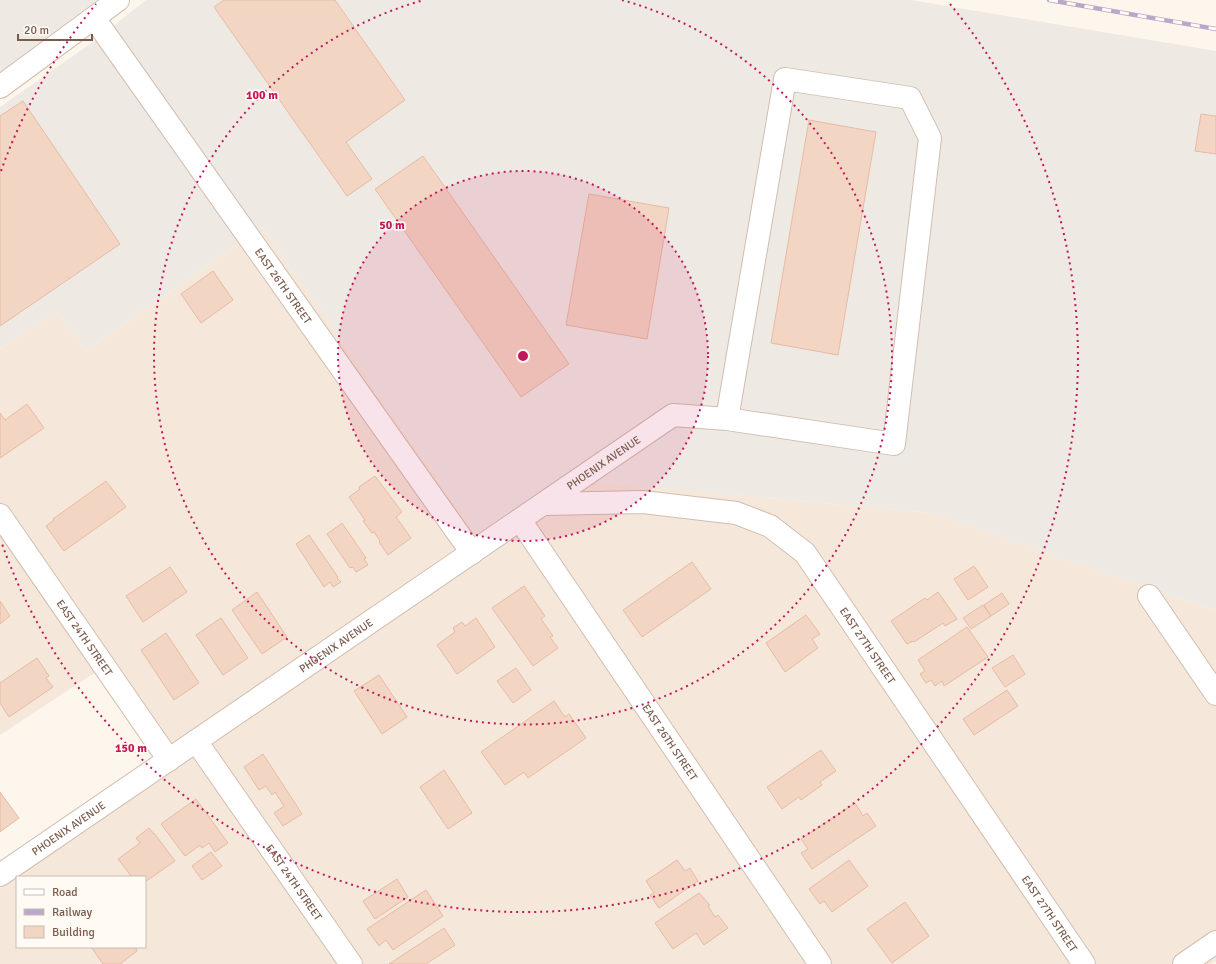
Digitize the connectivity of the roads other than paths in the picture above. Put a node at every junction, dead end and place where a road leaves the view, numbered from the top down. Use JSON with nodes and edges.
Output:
{"nodes":[{"id":1,"x":118,"y":0,"type":"edge"},
{"id":2,"x":94,"y":18,"type":"junction"},
{"id":3,"x":0,"y":87,"type":"edge"},
{"id":4,"x":727,"y":419,"type":"junction"},
{"id":5,"x":544,"y":504,"type":"junction"},
{"id":6,"x":0,"y":515,"type":"edge"},
{"id":7,"x":520,"y":520,"type":"junction"},
{"id":8,"x":472,"y":553,"type":"junction"},
{"id":9,"x":1149,"y":596,"type":"dead end"},
{"id":10,"x":1216,"y":694,"type":"edge"},
{"id":11,"x":196,"y":741,"type":"junction"},
{"id":12,"x":169,"y":760,"type":"junction"},
{"id":13,"x":0,"y":875,"type":"edge"},
{"id":14,"x":1216,"y":943,"type":"edge"},
{"id":15,"x":351,"y":964,"type":"edge"},
{"id":16,"x":820,"y":964,"type":"edge"},
{"id":17,"x":1084,"y":964,"type":"edge"},
{"id":18,"x":1184,"y":964,"type":"edge"}],
"edges":[{"from":1,"to":2,"type":"street"},
{"from":2,"to":3,"type":"street"},
{"from":2,"to":8,"type":"street","name":"EAST 26TH STREET"},
{"from":4,"to":4,"type":"street"},
{"from":4,"to":5,"type":"street","name":"PHOENIX AVENUE"},
{"from":5,"to":7,"type":"street","name":"PHOENIX AVENUE"},
{"from":5,"to":17,"type":"street","name":"EAST 27TH STREET"},
{"from":6,"to":12,"type":"street","name":"EAST 24TH STREET"},
{"from":7,"to":8,"type":"street","name":"PHOENIX AVENUE"},
{"from":7,"to":16,"type":"street","name":"EAST 26TH STREET"},
{"from":8,"to":11,"type":"street","name":"PHOENIX AVENUE"},
{"from":9,"to":10,"type":"street"},
{"from":11,"to":12,"type":"street","name":"PHOENIX AVENUE"},
{"from":11,"to":15,"type":"street","name":"EAST 24TH STREET"},
{"from":12,"to":13,"type":"street","name":"PHOENIX AVENUE"},
{"from":14,"to":18,"type":"street"}]}
